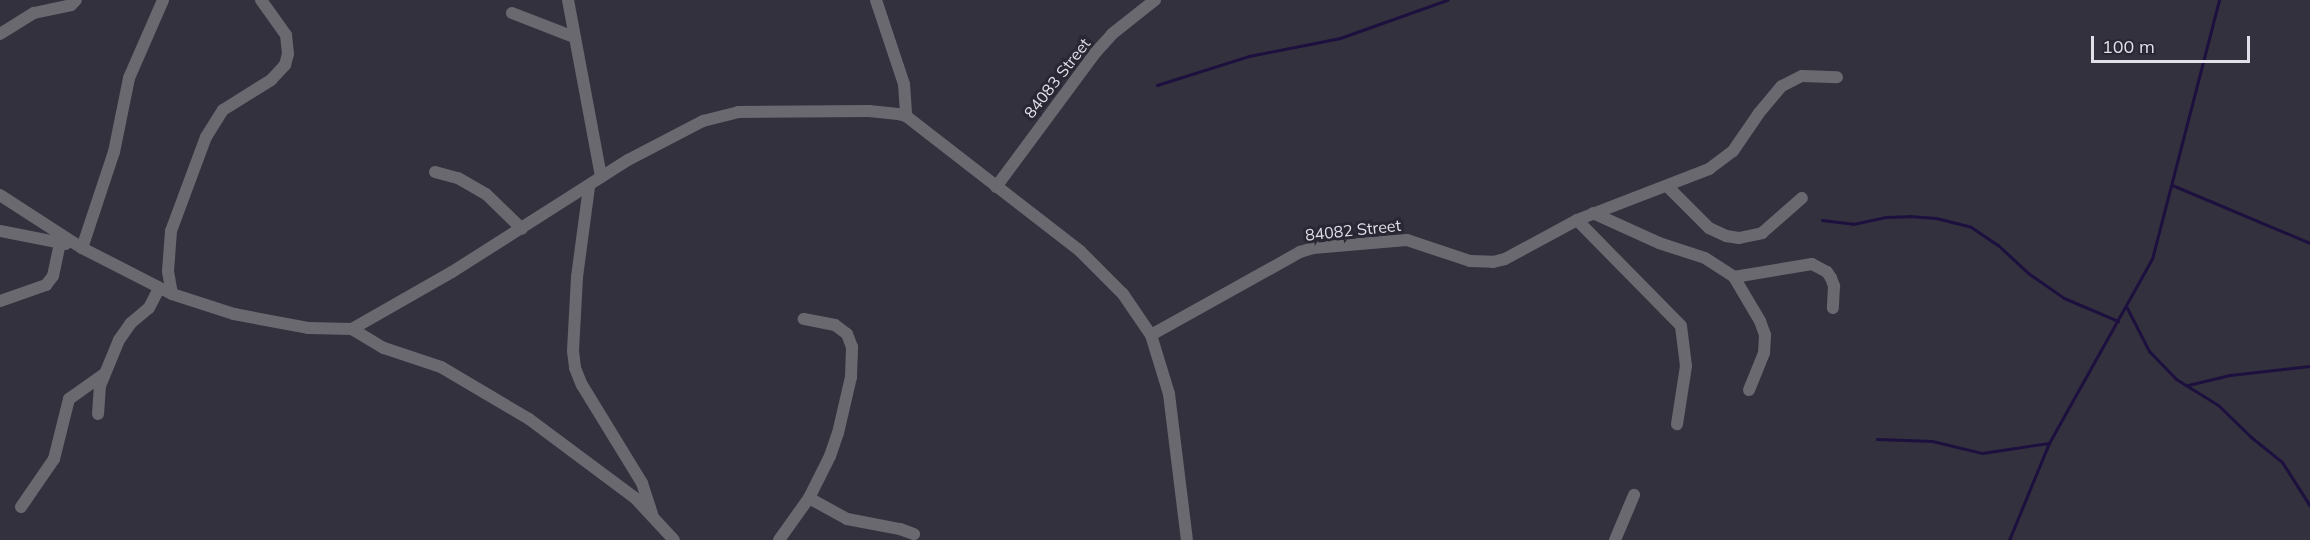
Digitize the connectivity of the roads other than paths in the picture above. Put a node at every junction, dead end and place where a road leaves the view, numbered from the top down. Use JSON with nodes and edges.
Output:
{"nodes":[{"id":1,"x":76,"y":0,"type":"edge"},
{"id":2,"x":163,"y":0,"type":"edge"},
{"id":3,"x":261,"y":0,"type":"edge"},
{"id":4,"x":568,"y":0,"type":"edge"},
{"id":5,"x":876,"y":0,"type":"edge"},
{"id":6,"x":1155,"y":0,"type":"edge"},
{"id":7,"x":512,"y":13,"type":"dead end"},
{"id":8,"x":0,"y":34,"type":"edge"},
{"id":9,"x":574,"y":38,"type":"junction"},
{"id":10,"x":1837,"y":77,"type":"dead end"},
{"id":11,"x":906,"y":116,"type":"junction"},
{"id":12,"x":435,"y":172,"type":"dead end"},
{"id":13,"x":601,"y":177,"type":"junction"},
{"id":14,"x":589,"y":187,"type":"junction"},
{"id":15,"x":996,"y":187,"type":"junction"},
{"id":16,"x":1668,"y":187,"type":"junction"},
{"id":17,"x":0,"y":195,"type":"edge"},
{"id":18,"x":1802,"y":198,"type":"dead end"},
{"id":19,"x":1593,"y":213,"type":"junction"},
{"id":20,"x":1577,"y":220,"type":"junction"},
{"id":21,"x":522,"y":229,"type":"junction"},
{"id":22,"x":0,"y":231,"type":"edge"},
{"id":23,"x":60,"y":243,"type":"junction"},
{"id":24,"x":80,"y":247,"type":"junction"},
{"id":25,"x":1734,"y":277,"type":"junction"},
{"id":26,"x":159,"y":288,"type":"junction"},
{"id":27,"x":172,"y":294,"type":"junction"},
{"id":28,"x":0,"y":301,"type":"edge"},
{"id":29,"x":1833,"y":308,"type":"dead end"},
{"id":30,"x":804,"y":319,"type":"dead end"},
{"id":31,"x":352,"y":329,"type":"junction"},
{"id":32,"x":1151,"y":335,"type":"junction"},
{"id":33,"x":104,"y":374,"type":"junction"},
{"id":34,"x":1749,"y":390,"type":"dead end"},
{"id":35,"x":98,"y":414,"type":"dead end"},
{"id":36,"x":1677,"y":423,"type":"dead end"},
{"id":37,"x":1634,"y":495,"type":"dead end"},
{"id":38,"x":809,"y":498,"type":"junction"},
{"id":39,"x":21,"y":507,"type":"dead end"},
{"id":40,"x":652,"y":514,"type":"junction"},
{"id":41,"x":914,"y":534,"type":"dead end"},
{"id":42,"x":669,"y":538,"type":"edge"},
{"id":43,"x":779,"y":540,"type":"edge"},
{"id":44,"x":1187,"y":540,"type":"edge"},
{"id":45,"x":1616,"y":540,"type":"edge"}],
"edges":[{"from":1,"to":8,"type":"street"},
{"from":2,"to":24,"type":"street"},
{"from":3,"to":27,"type":"street"},
{"from":4,"to":9,"type":"street"},
{"from":5,"to":11,"type":"street"},
{"from":6,"to":15,"type":"street","name":"84083 Street"},
{"from":7,"to":9,"type":"street"},
{"from":9,"to":13,"type":"street"},
{"from":10,"to":16,"type":"street","name":"84082 Street"},
{"from":11,"to":13,"type":"street"},
{"from":11,"to":15,"type":"street"},
{"from":12,"to":21,"type":"street"},
{"from":13,"to":14,"type":"street"},
{"from":14,"to":21,"type":"street"},
{"from":14,"to":40,"type":"street"},
{"from":15,"to":32,"type":"street"},
{"from":16,"to":18,"type":"street"},
{"from":16,"to":19,"type":"street","name":"84082 Street"},
{"from":17,"to":24,"type":"street"},
{"from":19,"to":20,"type":"street","name":"84082 Street"},
{"from":19,"to":25,"type":"street"},
{"from":20,"to":32,"type":"street","name":"84082 Street"},
{"from":20,"to":36,"type":"street"},
{"from":21,"to":31,"type":"street"},
{"from":22,"to":23,"type":"street"},
{"from":23,"to":24,"type":"street"},
{"from":23,"to":28,"type":"street"},
{"from":24,"to":26,"type":"street"},
{"from":25,"to":29,"type":"street"},
{"from":25,"to":34,"type":"street"},
{"from":26,"to":27,"type":"street"},
{"from":26,"to":33,"type":"street"},
{"from":27,"to":31,"type":"street"},
{"from":30,"to":38,"type":"street"},
{"from":31,"to":40,"type":"street"},
{"from":32,"to":44,"type":"street"},
{"from":33,"to":35,"type":"street"},
{"from":33,"to":39,"type":"street"},
{"from":37,"to":45,"type":"street"},
{"from":38,"to":41,"type":"street"},
{"from":38,"to":43,"type":"street"},
{"from":40,"to":42,"type":"street"}]}
